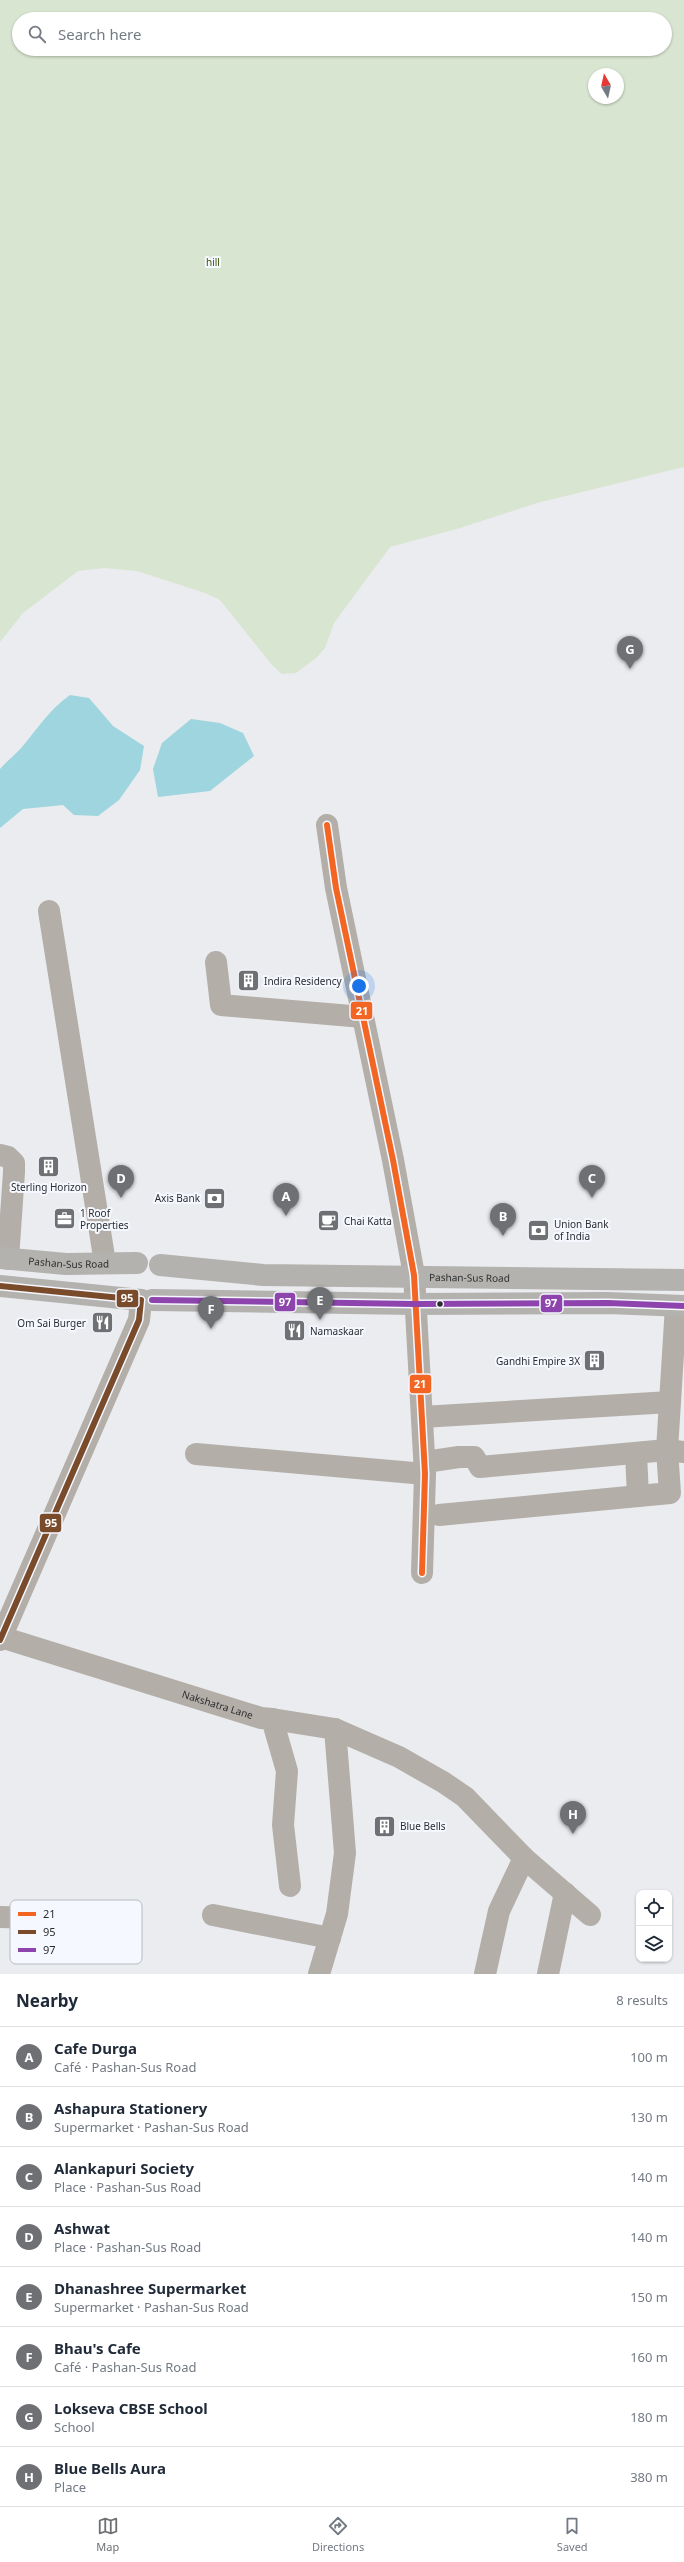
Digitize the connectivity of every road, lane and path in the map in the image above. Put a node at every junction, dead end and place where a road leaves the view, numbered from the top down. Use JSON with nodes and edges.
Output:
{"nodes":[{"id":1,"x":327,"y":825,"type":"dead end"},
{"id":2,"x":49,"y":911,"type":"dead end"},
{"id":3,"x":216,"y":962,"type":"dead end"},
{"id":4,"x":363,"y":1017,"type":"junction"},
{"id":5,"x":0,"y":1155,"type":"edge"},
{"id":6,"x":5,"y":1224,"type":"edge"},
{"id":7,"x":4,"y":1258,"type":"edge"},
{"id":8,"x":138,"y":1263,"type":"junction"},
{"id":9,"x":105,"y":1264,"type":"junction"},
{"id":10,"x":160,"y":1265,"type":"junction"},
{"id":11,"x":414,"y":1275,"type":"junction"},
{"id":12,"x":684,"y":1280,"type":"edge"},
{"id":13,"x":0,"y":1286,"type":"edge"},
{"id":14,"x":415,"y":1304,"type":"junction"},
{"id":15,"x":680,"y":1306,"type":"edge"},
{"id":16,"x":144,"y":1307,"type":"junction"},
{"id":17,"x":670,"y":1402,"type":"junction"},
{"id":18,"x":422,"y":1417,"type":"junction"},
{"id":19,"x":676,"y":1451,"type":"edge"},
{"id":20,"x":196,"y":1454,"type":"dead end"},
{"id":21,"x":636,"y":1454,"type":"junction"},
{"id":22,"x":425,"y":1468,"type":"junction"},
{"id":23,"x":638,"y":1496,"type":"junction"},
{"id":24,"x":439,"y":1515,"type":"dead end"},
{"id":25,"x":422,"y":1573,"type":"dead end"},
{"id":26,"x":0,"y":1639,"type":"edge"},
{"id":27,"x":272,"y":1719,"type":"junction"},
{"id":28,"x":335,"y":1729,"type":"junction"},
{"id":29,"x":524,"y":1858,"type":"junction"},
{"id":30,"x":290,"y":1886,"type":"dead end"},
{"id":31,"x":565,"y":1893,"type":"junction"},
{"id":32,"x":213,"y":1915,"type":"dead end"},
{"id":33,"x":590,"y":1915,"type":"dead end"},
{"id":34,"x":0,"y":1917,"type":"edge"},
{"id":35,"x":10,"y":1917,"type":"edge"},
{"id":36,"x":330,"y":1938,"type":"junction"},
{"id":37,"x":319,"y":1974,"type":"edge"},
{"id":38,"x":485,"y":1974,"type":"edge"},
{"id":39,"x":548,"y":1974,"type":"edge"}],
"edges":[{"from":1,"to":4,"type":"street"},
{"from":2,"to":9,"type":"street"},
{"from":3,"to":4,"type":"street"},
{"from":4,"to":11,"type":"street"},
{"from":5,"to":6,"type":"street"},
{"from":6,"to":7,"type":"street"},
{"from":7,"to":9,"type":"main road","name":"Pashan-Sus Road"},
{"from":8,"to":9,"type":"main road","name":"Pashan-Sus Road"},
{"from":8,"to":10,"type":"main road"},
{"from":8,"to":16,"type":"main road"},
{"from":10,"to":11,"type":"main road","name":"Pashan-Sus Road"},
{"from":10,"to":16,"type":"main road"},
{"from":11,"to":12,"type":"main road","name":"Pashan-Sus Road"},
{"from":11,"to":14,"type":"street"},
{"from":13,"to":16,"type":"main road"},
{"from":14,"to":15,"type":"main road"},
{"from":14,"to":16,"type":"main road"},
{"from":14,"to":18,"type":"street"},
{"from":15,"to":17,"type":"street"},
{"from":16,"to":26,"type":"street"},
{"from":17,"to":18,"type":"street"},
{"from":17,"to":19,"type":"street"},
{"from":18,"to":22,"type":"street"},
{"from":19,"to":21,"type":"street"},
{"from":19,"to":23,"type":"street"},
{"from":20,"to":22,"type":"street"},
{"from":21,"to":22,"type":"street"},
{"from":21,"to":23,"type":"street"},
{"from":22,"to":25,"type":"street"},
{"from":23,"to":24,"type":"street"},
{"from":26,"to":27,"type":"street","name":"Nakshatra Lane"},
{"from":27,"to":28,"type":"street","name":"Nakshatra Lane"},
{"from":27,"to":30,"type":"street"},
{"from":28,"to":29,"type":"street","name":"Nakshatra Lane"},
{"from":28,"to":36,"type":"street"},
{"from":29,"to":31,"type":"street","name":"Nakshatra Lane"},
{"from":29,"to":38,"type":"street"},
{"from":31,"to":33,"type":"street","name":"Nakshatra Lane"},
{"from":31,"to":39,"type":"street"},
{"from":32,"to":36,"type":"street"},
{"from":34,"to":35,"type":"street"},
{"from":36,"to":37,"type":"street"}]}
